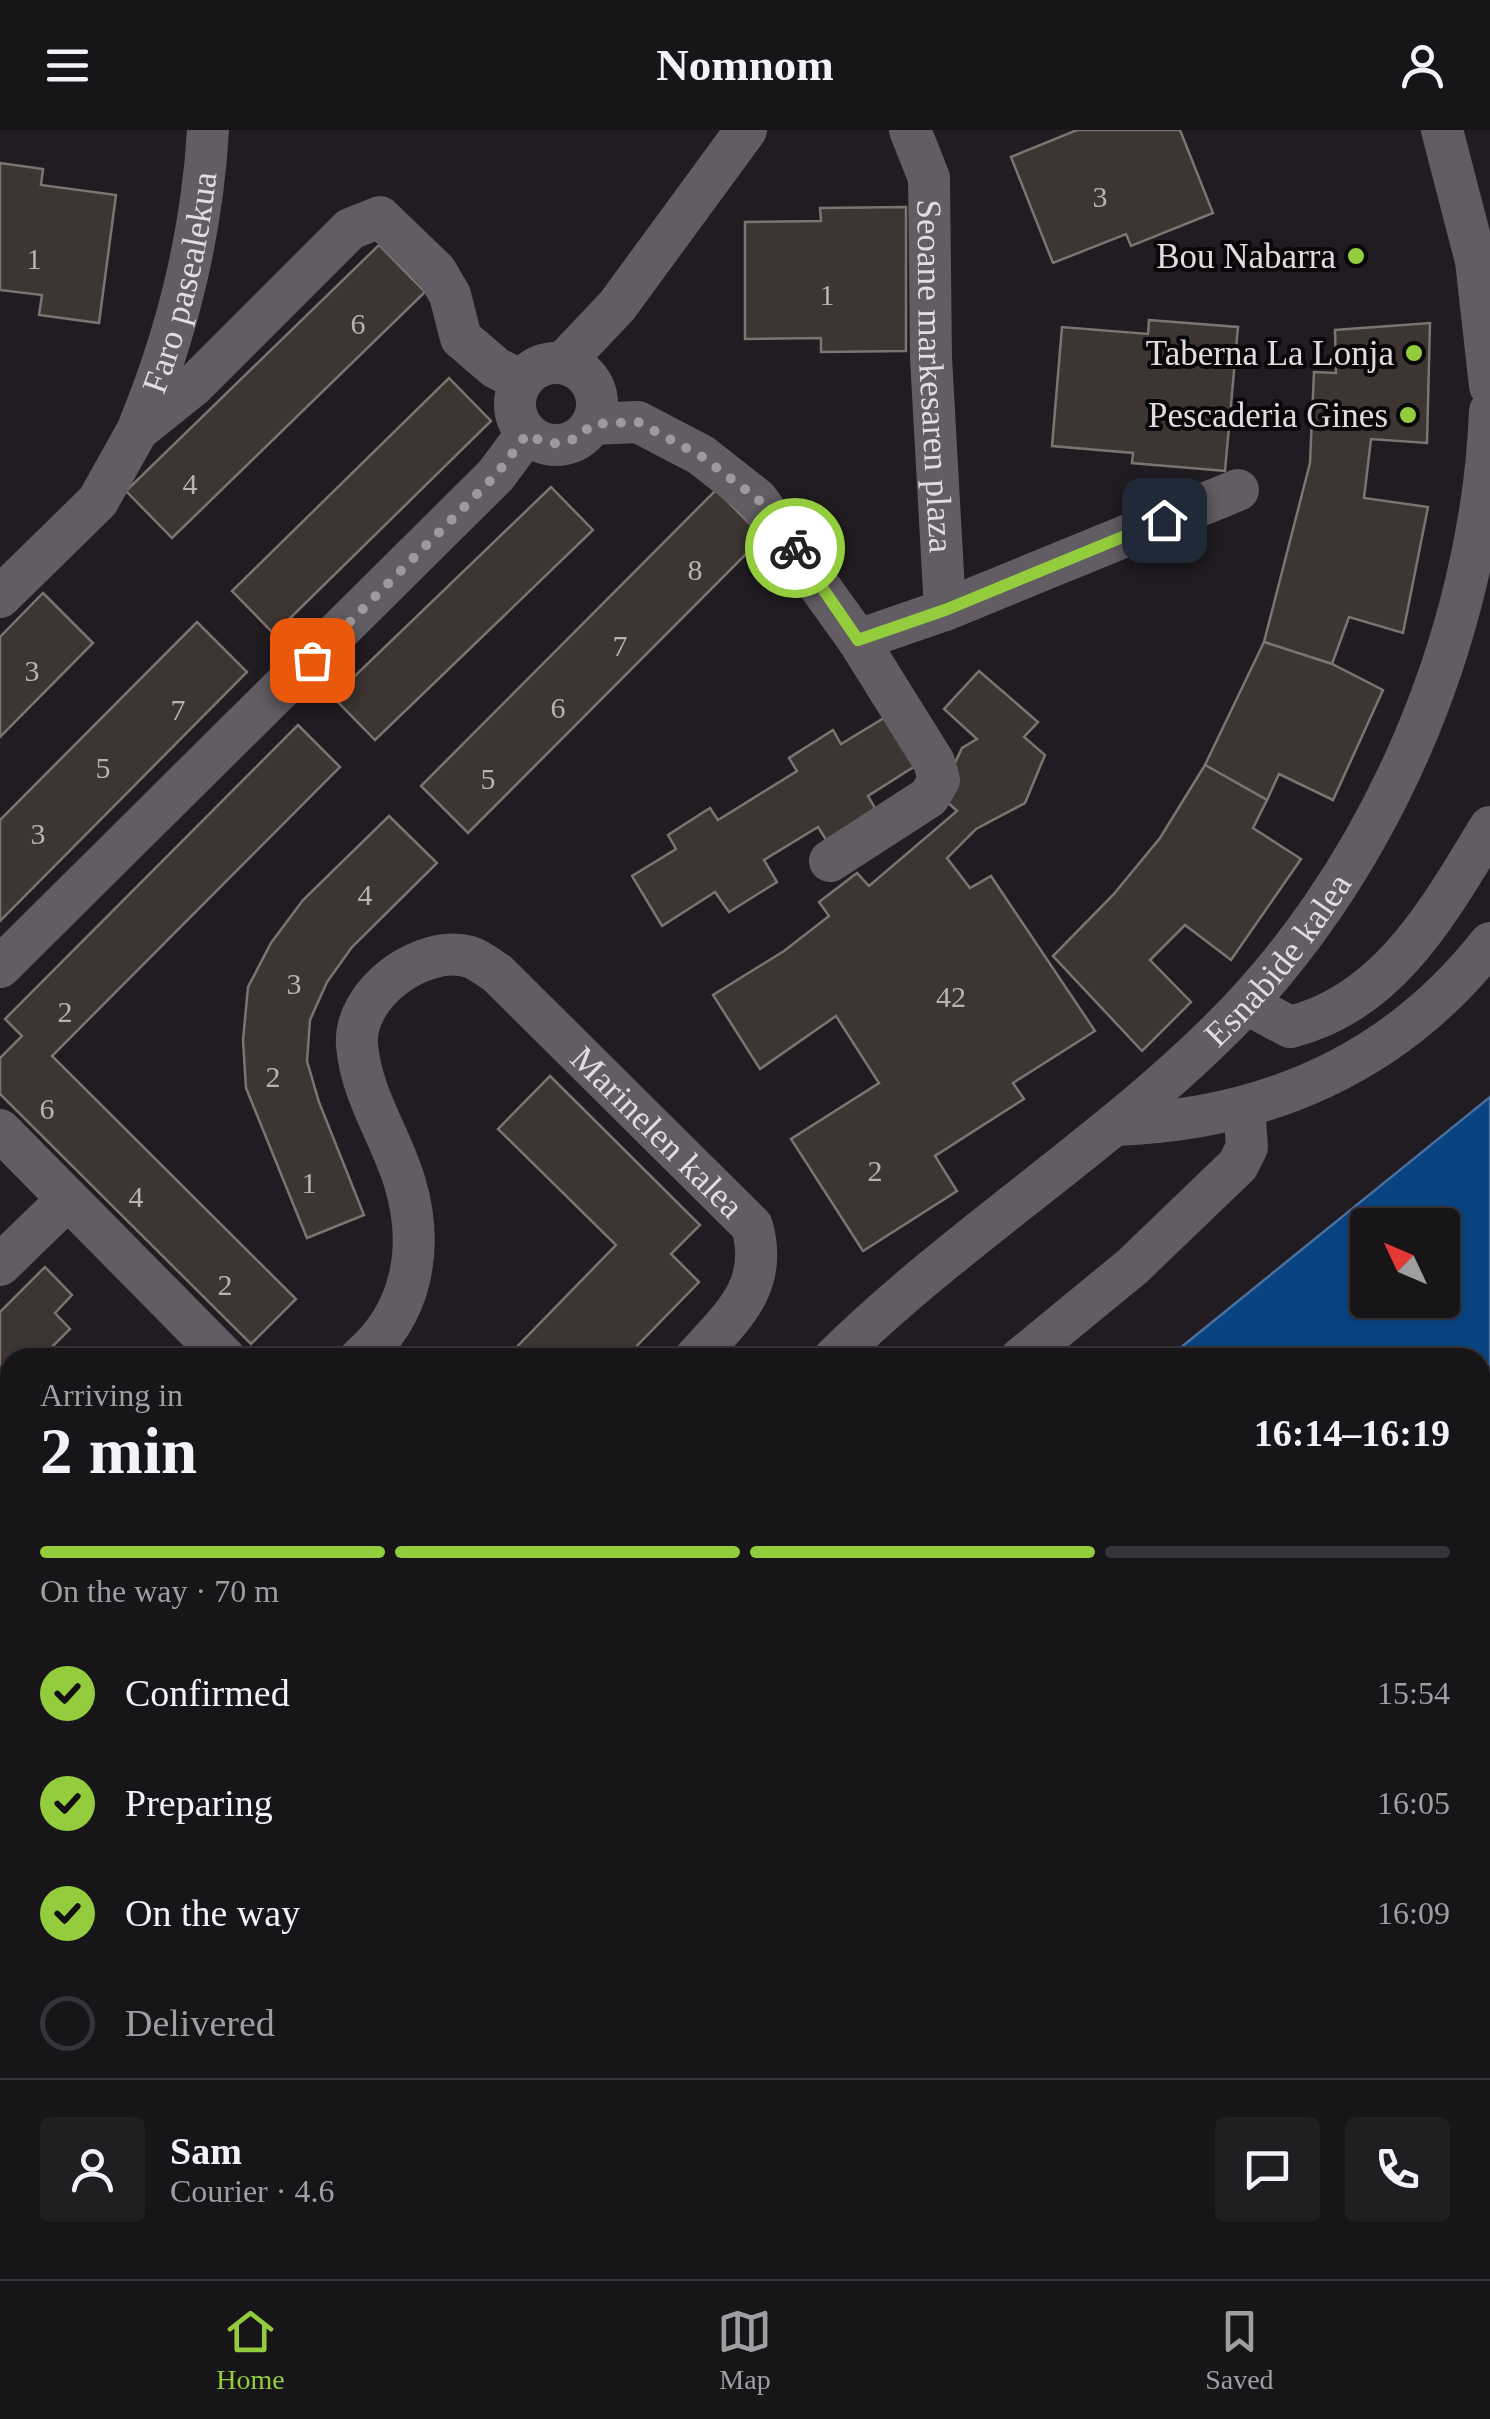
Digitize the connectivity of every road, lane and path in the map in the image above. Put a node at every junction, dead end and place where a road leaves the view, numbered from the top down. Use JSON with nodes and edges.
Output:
{"nodes":[{"id":1,"x":208,"y":130,"type":"edge"},
{"id":2,"x":746,"y":130,"type":"edge"},
{"id":3,"x":910,"y":130,"type":"edge"},
{"id":4,"x":1442,"y":130,"type":"edge"},
{"id":5,"x":522,"y":381,"type":"junction"},
{"id":6,"x":1490,"y":386,"type":"edge"},
{"id":7,"x":583,"y":391,"type":"junction"},
{"id":8,"x":1490,"y":411,"type":"edge"},
{"id":9,"x":137,"y":431,"type":"junction"},
{"id":10,"x":527,"y":434,"type":"junction"},
{"id":11,"x":1238,"y":490,"type":"dead end"},
{"id":12,"x":0,"y":597,"type":"edge"},
{"id":13,"x":945,"y":610,"type":"junction"},
{"id":14,"x":858,"y":640,"type":"junction"},
{"id":15,"x":1490,"y":828,"type":"edge"},
{"id":16,"x":830,"y":861,"type":"dead end"},
{"id":17,"x":1490,"y":943,"type":"edge"},
{"id":18,"x":0,"y":967,"type":"edge"},
{"id":19,"x":1247,"y":1004,"type":"junction"},
{"id":20,"x":1244,"y":1108,"type":"junction"},
{"id":21,"x":1114,"y":1125,"type":"junction"},
{"id":22,"x":0,"y":1130,"type":"edge"},
{"id":23,"x":68,"y":1199,"type":"junction"},
{"id":24,"x":0,"y":1266,"type":"edge"},
{"id":25,"x":214,"y":1348,"type":"edge"},
{"id":26,"x":371,"y":1348,"type":"edge"},
{"id":27,"x":703,"y":1348,"type":"edge"},
{"id":28,"x":846,"y":1348,"type":"edge"},
{"id":29,"x":1032,"y":1348,"type":"edge"}],
"edges":[{"from":1,"to":9,"type":"street","name":"Faro pasealekua"},
{"from":2,"to":7,"type":"street"},
{"from":3,"to":13,"type":"street","name":"Seoane markesaren plaza"},
{"from":4,"to":6,"type":"street"},
{"from":5,"to":7,"type":"street"},
{"from":5,"to":9,"type":"street"},
{"from":5,"to":10,"type":"street"},
{"from":7,"to":10,"type":"street"},
{"from":7,"to":14,"type":"street"},
{"from":8,"to":19,"type":"street","name":"Esnabide kalea"},
{"from":9,"to":12,"type":"street","name":"Faro pasealekua"},
{"from":10,"to":18,"type":"street"},
{"from":11,"to":13,"type":"street","name":"Seoane markesaren plaza"},
{"from":13,"to":14,"type":"street"},
{"from":14,"to":16,"type":"street"},
{"from":15,"to":19,"type":"street"},
{"from":17,"to":20,"type":"street"},
{"from":19,"to":21,"type":"street","name":"Esnabide kalea"},
{"from":20,"to":21,"type":"street"},
{"from":20,"to":29,"type":"street"},
{"from":21,"to":28,"type":"street","name":"Esnabide kalea"},
{"from":22,"to":23,"type":"street"},
{"from":23,"to":24,"type":"street"},
{"from":23,"to":25,"type":"street"},
{"from":26,"to":27,"type":"street","name":"Marinelen kalea"}]}
